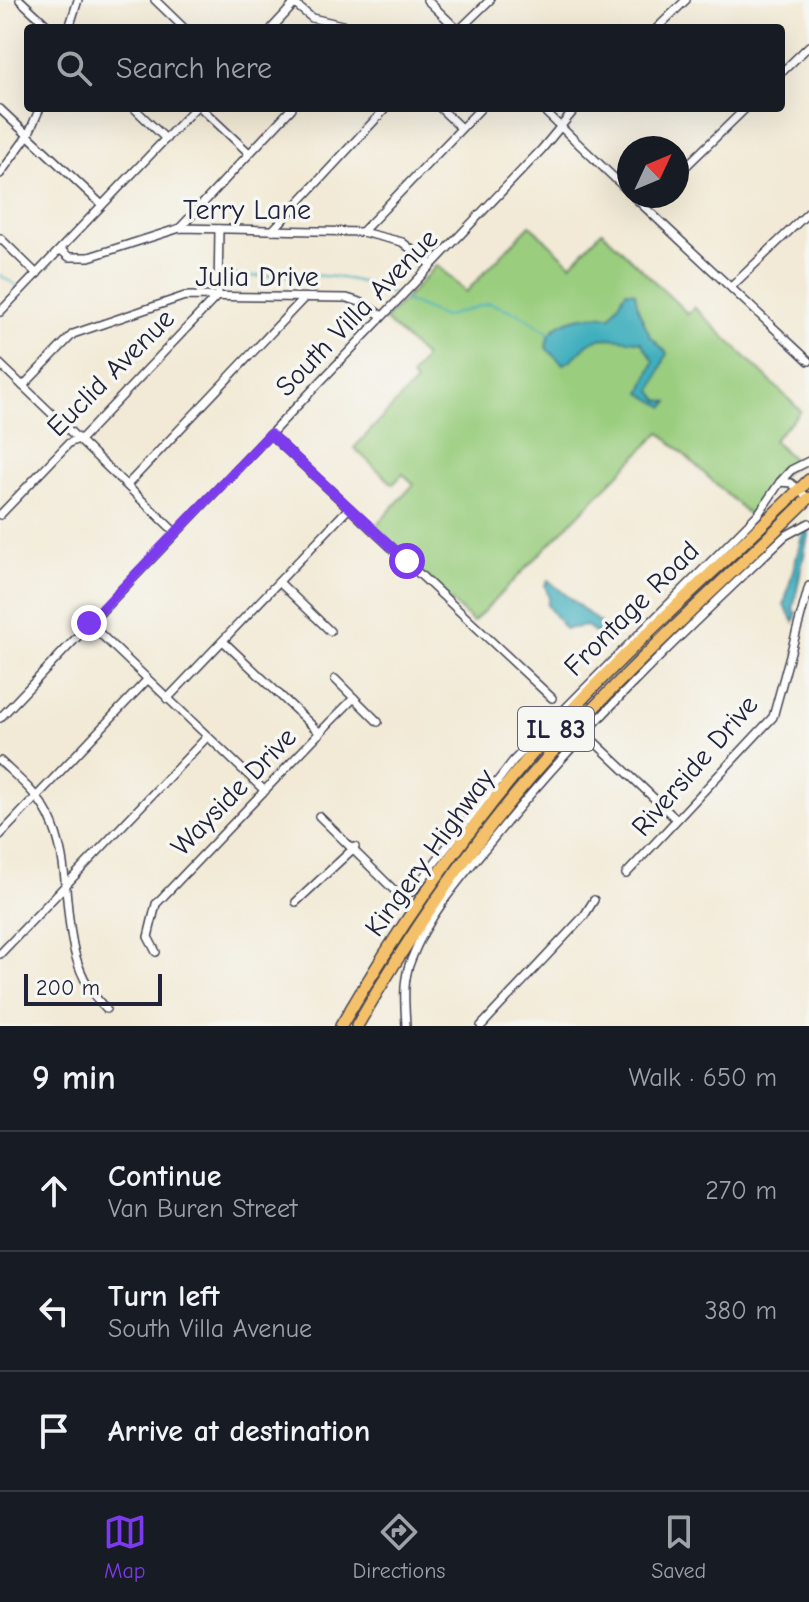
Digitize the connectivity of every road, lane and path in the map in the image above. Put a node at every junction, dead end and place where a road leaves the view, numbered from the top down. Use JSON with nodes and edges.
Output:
{"nodes":[{"id":1,"x":20,"y":0,"type":"edge"},
{"id":2,"x":78,"y":0,"type":"edge"},
{"id":3,"x":155,"y":0,"type":"edge"},
{"id":4,"x":427,"y":0,"type":"edge"},
{"id":5,"x":490,"y":0,"type":"edge"},
{"id":6,"x":686,"y":0,"type":"edge"},
{"id":7,"x":294,"y":1,"type":"edge"},
{"id":8,"x":46,"y":24,"type":"edge"},
{"id":9,"x":70,"y":24,"type":"edge"},
{"id":10,"x":180,"y":24,"type":"edge"},
{"id":11,"x":275,"y":24,"type":"edge"},
{"id":12,"x":346,"y":24,"type":"edge"},
{"id":13,"x":454,"y":24,"type":"edge"},
{"id":14,"x":463,"y":24,"type":"edge"},
{"id":15,"x":661,"y":24,"type":"edge"},
{"id":16,"x":809,"y":46,"type":"edge"},
{"id":17,"x":785,"y":69,"type":"edge"},
{"id":18,"x":0,"y":109,"type":"edge"},
{"id":19,"x":38,"y":112,"type":"edge"},
{"id":20,"x":138,"y":112,"type":"edge"},
{"id":21,"x":191,"y":112,"type":"edge"},
{"id":22,"x":205,"y":112,"type":"edge"},
{"id":23,"x":288,"y":112,"type":"edge"},
{"id":24,"x":382,"y":112,"type":"edge"},
{"id":25,"x":444,"y":112,"type":"edge"},
{"id":26,"x":477,"y":112,"type":"edge"},
{"id":27,"x":545,"y":112,"type":"edge"},
{"id":28,"x":573,"y":112,"type":"edge"},
{"id":29,"x":742,"y":112,"type":"edge"},
{"id":30,"x":560,"y":127,"type":"junction"},
{"id":31,"x":461,"y":128,"type":"junction"},
{"id":32,"x":28,"y":135,"type":"junction"},
{"id":33,"x":166,"y":139,"type":"junction"},
{"id":34,"x":249,"y":153,"type":"junction"},
{"id":35,"x":689,"y":163,"type":"edge"},
{"id":36,"x":0,"y":174,"type":"edge"},
{"id":37,"x":617,"y":181,"type":"edge"},
{"id":38,"x":102,"y":205,"type":"junction"},
{"id":39,"x":646,"y":208,"type":"edge"},
{"id":40,"x":809,"y":212,"type":"edge"},
{"id":41,"x":180,"y":228,"type":"junction"},
{"id":42,"x":219,"y":229,"type":"junction"},
{"id":43,"x":273,"y":230,"type":"junction"},
{"id":44,"x":362,"y":232,"type":"junction"},
{"id":45,"x":0,"y":238,"type":"edge"},
{"id":46,"x":61,"y":250,"type":"junction"},
{"id":47,"x":431,"y":265,"type":"junction"},
{"id":48,"x":37,"y":274,"type":"junction"},
{"id":49,"x":731,"y":287,"type":"junction"},
{"id":50,"x":218,"y":295,"type":"junction"},
{"id":51,"x":304,"y":298,"type":"junction"},
{"id":52,"x":0,"y":312,"type":"edge"},
{"id":53,"x":382,"y":316,"type":"junction"},
{"id":54,"x":809,"y":361,"type":"edge"},
{"id":55,"x":0,"y":364,"type":"edge"},
{"id":56,"x":23,"y":386,"type":"junction"},
{"id":57,"x":270,"y":434,"type":"junction"},
{"id":58,"x":77,"y":439,"type":"junction"},
{"id":59,"x":809,"y":461,"type":"edge"},
{"id":60,"x":809,"y":480,"type":"edge"},
{"id":61,"x":780,"y":482,"type":"junction"},
{"id":62,"x":127,"y":485,"type":"junction"},
{"id":63,"x":806,"y":496,"type":"edge"},
{"id":64,"x":349,"y":508,"type":"junction"},
{"id":65,"x":0,"y":515,"type":"edge"},
{"id":66,"x":809,"y":523,"type":"edge"},
{"id":67,"x":175,"y":532,"type":"junction"},
{"id":68,"x":279,"y":582,"type":"junction"},
{"id":69,"x":809,"y":586,"type":"edge"},
{"id":70,"x":89,"y":623,"type":"junction"},
{"id":71,"x":330,"y":631,"type":"dead end"},
{"id":72,"x":223,"y":641,"type":"junction"},
{"id":73,"x":335,"y":679,"type":"dead end"},
{"id":74,"x":147,"y":680,"type":"junction"},
{"id":75,"x":354,"y":698,"type":"junction"},
{"id":76,"x":552,"y":698,"type":"dead end"},
{"id":77,"x":167,"y":699,"type":"junction"},
{"id":78,"x":0,"y":718,"type":"edge"},
{"id":79,"x":378,"y":722,"type":"dead end"},
{"id":80,"x":584,"y":732,"type":"junction"},
{"id":81,"x":320,"y":733,"type":"junction"},
{"id":82,"x":207,"y":737,"type":"junction"},
{"id":83,"x":0,"y":761,"type":"edge"},
{"id":84,"x":265,"y":791,"type":"junction"},
{"id":85,"x":37,"y":796,"type":"junction"},
{"id":86,"x":319,"y":816,"type":"dead end"},
{"id":87,"x":676,"y":819,"type":"junction"},
{"id":88,"x":0,"y":835,"type":"edge"},
{"id":89,"x":355,"y":847,"type":"junction"},
{"id":90,"x":626,"y":874,"type":"dead end"},
{"id":91,"x":63,"y":887,"type":"junction"},
{"id":92,"x":594,"y":900,"type":"dead end"},
{"id":93,"x":296,"y":902,"type":"dead end"},
{"id":94,"x":156,"y":952,"type":"dead end"},
{"id":95,"x":0,"y":954,"type":"edge"},
{"id":96,"x":106,"y":1009,"type":"dead end"},
{"id":97,"x":340,"y":1026,"type":"edge"},
{"id":98,"x":357,"y":1026,"type":"edge"},
{"id":99,"x":406,"y":1026,"type":"edge"},
{"id":100,"x":481,"y":1026,"type":"edge"}],
"edges":[{"from":1,"to":8,"type":"street"},
{"from":2,"to":9,"type":"street"},
{"from":3,"to":10,"type":"street"},
{"from":4,"to":13,"type":"street"},
{"from":5,"to":14,"type":"street"},
{"from":6,"to":15,"type":"street"},
{"from":7,"to":11,"type":"street"},
{"from":7,"to":12,"type":"street"},
{"from":16,"to":17,"type":"street"},
{"from":18,"to":32,"type":"street"},
{"from":19,"to":32,"type":"street"},
{"from":20,"to":33,"type":"street"},
{"from":21,"to":33,"type":"street"},
{"from":22,"to":34,"type":"street"},
{"from":23,"to":34,"type":"street"},
{"from":24,"to":43,"type":"street"},
{"from":25,"to":31,"type":"street"},
{"from":26,"to":31,"type":"street"},
{"from":27,"to":30,"type":"street"},
{"from":28,"to":30,"type":"street","name":"South Villa Avenue"},
{"from":29,"to":35,"type":"street"},
{"from":30,"to":37,"type":"street"},
{"from":30,"to":47,"type":"street","name":"South Villa Avenue"},
{"from":31,"to":44,"type":"street"},
{"from":32,"to":36,"type":"street"},
{"from":32,"to":38,"type":"street"},
{"from":33,"to":38,"type":"street"},
{"from":34,"to":41,"type":"street"},
{"from":38,"to":46,"type":"street"},
{"from":39,"to":49,"type":"street"},
{"from":40,"to":49,"type":"street"},
{"from":41,"to":42,"type":"street","name":"Terry Lane"},
{"from":41,"to":46,"type":"street","name":"Terry Lane"},
{"from":42,"to":43,"type":"street","name":"Terry Lane"},
{"from":42,"to":50,"type":"street"},
{"from":43,"to":44,"type":"street","name":"Terry Lane"},
{"from":44,"to":47,"type":"street","name":"Terry Lane"},
{"from":45,"to":48,"type":"street"},
{"from":46,"to":48,"type":"street"},
{"from":47,"to":53,"type":"street","name":"South Villa Avenue"},
{"from":48,"to":52,"type":"street"},
{"from":49,"to":54,"type":"street"},
{"from":50,"to":51,"type":"street","name":"Julia Drive"},
{"from":50,"to":56,"type":"street","name":"Julia Drive"},
{"from":50,"to":58,"type":"street","name":"Euclid Avenue"},
{"from":51,"to":53,"type":"street","name":"Julia Drive"},
{"from":51,"to":62,"type":"street"},
{"from":53,"to":57,"type":"street","name":"South Villa Avenue"},
{"from":55,"to":56,"type":"street"},
{"from":56,"to":58,"type":"street"},
{"from":57,"to":64,"type":"street"},
{"from":57,"to":67,"type":"street","name":"South Villa Avenue"},
{"from":58,"to":62,"type":"street"},
{"from":58,"to":65,"type":"street","name":"Euclid Avenue"},
{"from":59,"to":61,"type":"street","name":"Frontage Road"},
{"from":60,"to":63,"type":"highway","name":"Kingery Highway","number":"IL 83"},
{"from":61,"to":63,"type":"street"},
{"from":61,"to":89,"type":"street","name":"Frontage Road"},
{"from":62,"to":67,"type":"street"},
{"from":63,"to":97,"type":"highway","name":"Kingery Highway","number":"IL 83"},
{"from":63,"to":98,"type":"highway","name":"Kingery Highway","number":"IL 83"},
{"from":64,"to":68,"type":"street"},
{"from":64,"to":76,"type":"street"},
{"from":66,"to":80,"type":"street","name":"Frontage Road"},
{"from":67,"to":70,"type":"street","name":"South Villa Avenue"},
{"from":68,"to":71,"type":"street"},
{"from":68,"to":72,"type":"street"},
{"from":69,"to":87,"type":"street","name":"Riverside Drive"},
{"from":70,"to":74,"type":"street"},
{"from":70,"to":78,"type":"street","name":"South Villa Avenue"},
{"from":72,"to":77,"type":"street"},
{"from":72,"to":81,"type":"street"},
{"from":73,"to":75,"type":"street"},
{"from":74,"to":77,"type":"street"},
{"from":74,"to":85,"type":"street"},
{"from":75,"to":79,"type":"street"},
{"from":75,"to":81,"type":"street","name":"Wayside Drive"},
{"from":77,"to":82,"type":"street"},
{"from":80,"to":87,"type":"street"},
{"from":80,"to":99,"type":"street","name":"Frontage Road"},
{"from":81,"to":84,"type":"street","name":"Wayside Drive"},
{"from":82,"to":84,"type":"street"},
{"from":82,"to":91,"type":"street"},
{"from":83,"to":85,"type":"street"},
{"from":84,"to":94,"type":"street","name":"Wayside Drive"},
{"from":85,"to":88,"type":"street"},
{"from":85,"to":91,"type":"street"},
{"from":86,"to":89,"type":"street","name":"Frontage Road"},
{"from":87,"to":90,"type":"street","name":"Riverside Drive"},
{"from":89,"to":93,"type":"street"},
{"from":91,"to":95,"type":"street"},
{"from":91,"to":96,"type":"street"},
{"from":92,"to":100,"type":"street"}]}
